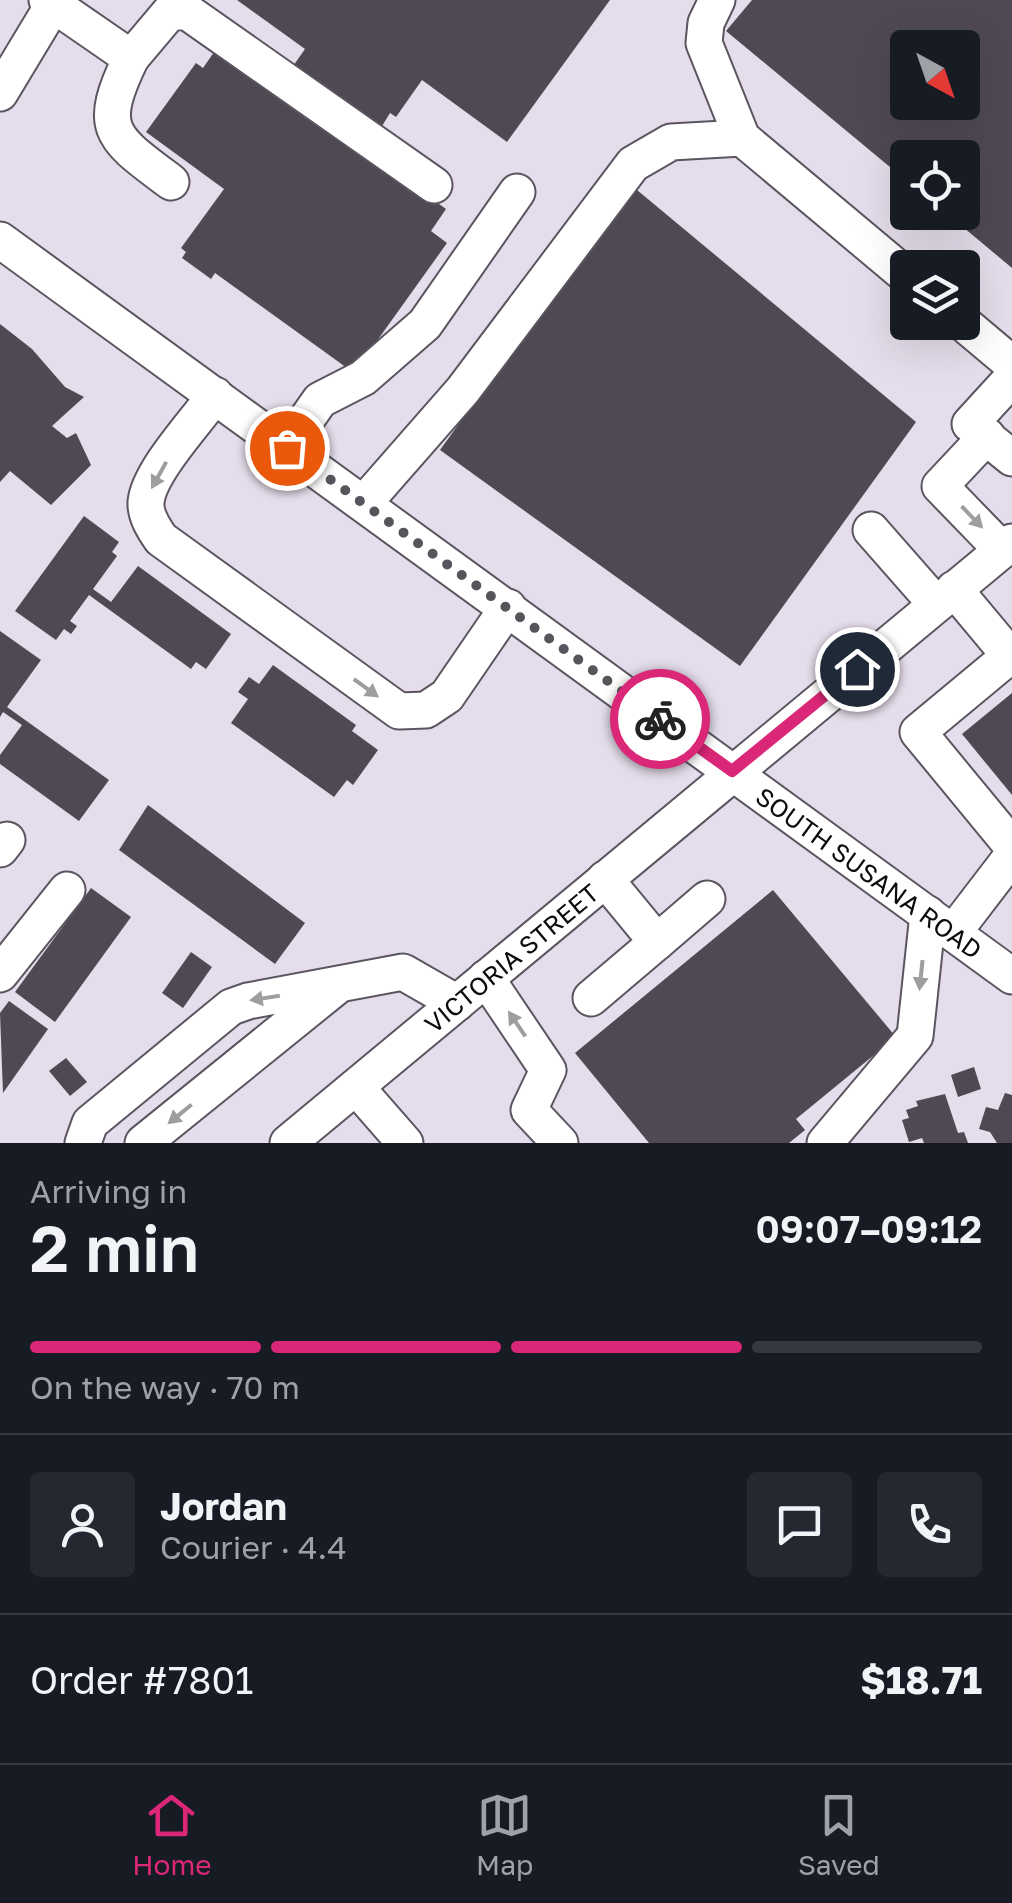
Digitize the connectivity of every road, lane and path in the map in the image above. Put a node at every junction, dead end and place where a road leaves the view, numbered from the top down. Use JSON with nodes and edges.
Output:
{"nodes":[{"id":1,"x":717,"y":0,"type":"edge"},
{"id":2,"x":52,"y":1,"type":"edge"},
{"id":3,"x":131,"y":58,"type":"junction"},
{"id":4,"x":6,"y":79,"type":"edge"},
{"id":5,"x":742,"y":138,"type":"junction"},
{"id":6,"x":170,"y":182,"type":"dead end"},
{"id":7,"x":434,"y":185,"type":"dead end"},
{"id":8,"x":517,"y":192,"type":"dead end"},
{"id":9,"x":0,"y":240,"type":"edge"},
{"id":10,"x":890,"y":262,"type":"edge"},
{"id":11,"x":980,"y":337,"type":"edge"},
{"id":12,"x":1012,"y":364,"type":"edge"},
{"id":13,"x":1012,"y":378,"type":"edge"},
{"id":14,"x":216,"y":395,"type":"junction"},
{"id":15,"x":999,"y":447,"type":"edge"},
{"id":16,"x":287,"y":448,"type":"junction"},
{"id":17,"x":364,"y":503,"type":"junction"},
{"id":18,"x":872,"y":530,"type":"dead end"},
{"id":19,"x":1007,"y":546,"type":"edge"},
{"id":20,"x":945,"y":597,"type":"junction"},
{"id":21,"x":508,"y":607,"type":"junction"},
{"id":22,"x":1011,"y":655,"type":"edge"},
{"id":23,"x":732,"y":771,"type":"junction"},
{"id":24,"x":1012,"y":846,"type":"edge"},
{"id":25,"x":1012,"y":856,"type":"edge"},
{"id":26,"x":605,"y":879,"type":"junction"},
{"id":27,"x":67,"y":890,"type":"dead end"},
{"id":28,"x":707,"y":900,"type":"dead end"},
{"id":29,"x":941,"y":924,"type":"junction"},
{"id":30,"x":657,"y":942,"type":"junction"},
{"id":31,"x":0,"y":974,"type":"edge"},
{"id":32,"x":1012,"y":976,"type":"edge"},
{"id":33,"x":486,"y":978,"type":"junction"},
{"id":34,"x":337,"y":986,"type":"junction"},
{"id":35,"x":591,"y":998,"type":"dead end"},
{"id":36,"x":457,"y":1002,"type":"junction"},
{"id":37,"x":356,"y":1086,"type":"junction"},
{"id":38,"x":83,"y":1143,"type":"edge"},
{"id":39,"x":144,"y":1143,"type":"edge"},
{"id":40,"x":288,"y":1143,"type":"edge"},
{"id":41,"x":405,"y":1143,"type":"edge"},
{"id":42,"x":560,"y":1143,"type":"edge"},
{"id":43,"x":825,"y":1143,"type":"edge"}],
"edges":[{"from":1,"to":5,"type":"street"},
{"from":2,"to":3,"type":"street"},
{"from":2,"to":4,"type":"street"},
{"from":3,"to":6,"type":"street"},
{"from":3,"to":7,"type":"street"},
{"from":5,"to":10,"type":"street"},
{"from":5,"to":17,"type":"street"},
{"from":8,"to":16,"type":"street"},
{"from":9,"to":14,"type":"street","name":"SOUTH SUSANA ROAD"},
{"from":11,"to":12,"type":"street"},
{"from":13,"to":15,"type":"street"},
{"from":14,"to":16,"type":"street","name":"SOUTH SUSANA ROAD"},
{"from":14,"to":21,"type":"street","one_way":true},
{"from":15,"to":19,"type":"street","one_way":true},
{"from":16,"to":17,"type":"street","name":"SOUTH SUSANA ROAD"},
{"from":17,"to":21,"type":"street","name":"SOUTH SUSANA ROAD"},
{"from":18,"to":20,"type":"street"},
{"from":19,"to":20,"type":"street","name":"VICTORIA STREET"},
{"from":20,"to":22,"type":"street"},
{"from":20,"to":23,"type":"street","name":"VICTORIA STREET"},
{"from":21,"to":23,"type":"street","name":"SOUTH SUSANA ROAD"},
{"from":22,"to":24,"type":"street"},
{"from":23,"to":26,"type":"street","name":"VICTORIA STREET"},
{"from":23,"to":29,"type":"street","name":"SOUTH SUSANA ROAD"},
{"from":25,"to":29,"type":"street"},
{"from":26,"to":30,"type":"street"},
{"from":26,"to":33,"type":"street","name":"VICTORIA STREET"},
{"from":27,"to":31,"type":"street"},
{"from":28,"to":30,"type":"street"},
{"from":29,"to":32,"type":"street","name":"SOUTH SUSANA ROAD"},
{"from":29,"to":43,"type":"street","one_way":true},
{"from":30,"to":35,"type":"street"},
{"from":33,"to":36,"type":"street","name":"VICTORIA STREET"},
{"from":42,"to":33,"type":"street","one_way":true},
{"from":34,"to":36,"type":"street"},
{"from":34,"to":38,"type":"street","one_way":true},
{"from":34,"to":39,"type":"street","one_way":true},
{"from":36,"to":37,"type":"street","name":"VICTORIA STREET"},
{"from":37,"to":40,"type":"street","name":"VICTORIA STREET"},
{"from":37,"to":41,"type":"street"}]}
